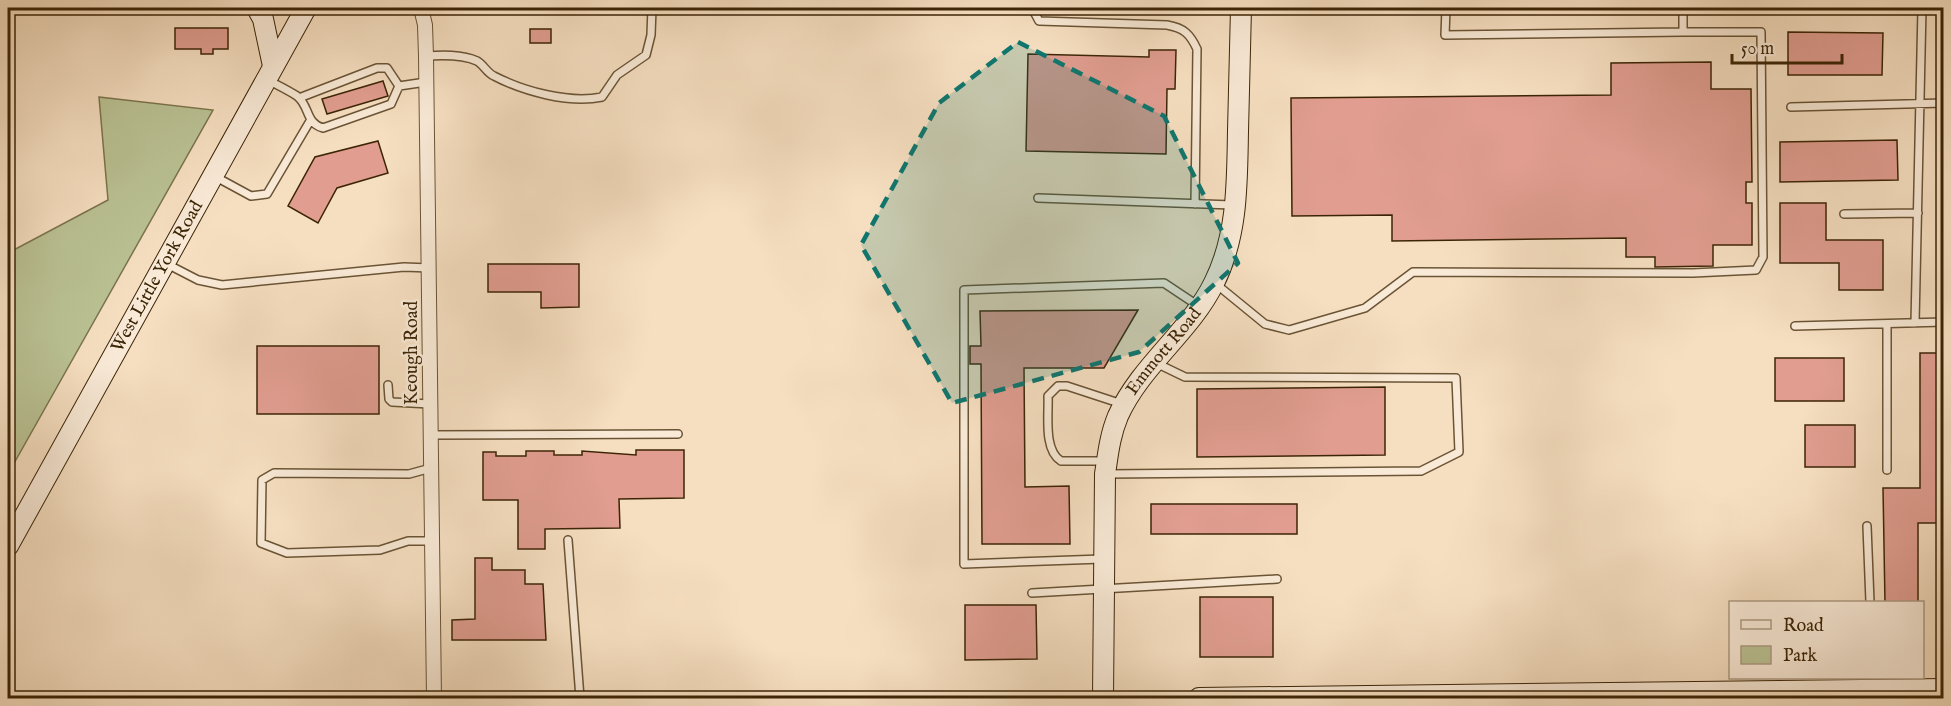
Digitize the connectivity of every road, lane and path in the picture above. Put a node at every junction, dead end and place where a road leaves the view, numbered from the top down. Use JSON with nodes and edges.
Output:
{"nodes":[{"id":1,"x":257,"y":8,"type":"edge"},
{"id":2,"x":306,"y":8,"type":"edge"},
{"id":3,"x":421,"y":8,"type":"edge"},
{"id":4,"x":652,"y":8,"type":"edge"},
{"id":5,"x":1032,"y":8,"type":"edge"},
{"id":6,"x":1241,"y":8,"type":"edge"},
{"id":7,"x":1683,"y":8,"type":"edge"},
{"id":8,"x":1922,"y":8,"type":"edge"},
{"id":9,"x":1446,"y":10,"type":"edge"},
{"id":10,"x":1683,"y":32,"type":"junction"},
{"id":11,"x":426,"y":56,"type":"junction"},
{"id":12,"x":269,"y":73,"type":"junction"},
{"id":13,"x":426,"y":82,"type":"junction"},
{"id":14,"x":399,"y":86,"type":"junction"},
{"id":15,"x":299,"y":98,"type":"junction"},
{"id":16,"x":1944,"y":103,"type":"edge"},
{"id":17,"x":1920,"y":104,"type":"junction"},
{"id":18,"x":1791,"y":107,"type":"dead end"},
{"id":19,"x":310,"y":121,"type":"junction"},
{"id":20,"x":212,"y":175,"type":"junction"},
{"id":21,"x":1038,"y":198,"type":"dead end"},
{"id":22,"x":1195,"y":204,"type":"junction"},
{"id":23,"x":1235,"y":205,"type":"junction"},
{"id":24,"x":1917,"y":213,"type":"junction"},
{"id":25,"x":1844,"y":214,"type":"dead end"},
{"id":26,"x":164,"y":263,"type":"junction"},
{"id":27,"x":430,"y":268,"type":"junction"},
{"id":28,"x":1215,"y":282,"type":"junction"},
{"id":29,"x":1200,"y":307,"type":"junction"},
{"id":30,"x":1944,"y":322,"type":"edge"},
{"id":31,"x":1915,"y":323,"type":"junction"},
{"id":32,"x":1887,"y":324,"type":"junction"},
{"id":33,"x":1795,"y":326,"type":"dead end"},
{"id":34,"x":1154,"y":362,"type":"junction"},
{"id":35,"x":388,"y":385,"type":"dead end"},
{"id":36,"x":430,"y":404,"type":"junction"},
{"id":37,"x":1124,"y":405,"type":"junction"},
{"id":38,"x":678,"y":434,"type":"dead end"},
{"id":39,"x":431,"y":435,"type":"junction"},
{"id":40,"x":1106,"y":467,"type":"junction"},
{"id":41,"x":431,"y":468,"type":"junction"},
{"id":42,"x":1887,"y":470,"type":"dead end"},
{"id":43,"x":1867,"y":526,"type":"dead end"},
{"id":44,"x":568,"y":540,"type":"dead end"},
{"id":45,"x":432,"y":542,"type":"junction"},
{"id":46,"x":8,"y":546,"type":"edge"},
{"id":47,"x":1105,"y":559,"type":"junction"},
{"id":48,"x":1942,"y":578,"type":"edge"},
{"id":49,"x":1277,"y":579,"type":"dead end"},
{"id":50,"x":1106,"y":587,"type":"junction"},
{"id":51,"x":1032,"y":593,"type":"dead end"},
{"id":52,"x":1870,"y":601,"type":"edge"},
{"id":53,"x":1943,"y":649,"type":"edge"},
{"id":54,"x":1943,"y":689,"type":"edge"},
{"id":55,"x":1515,"y":696,"type":"edge"},
{"id":56,"x":434,"y":699,"type":"edge"},
{"id":57,"x":580,"y":699,"type":"edge"},
{"id":58,"x":1103,"y":699,"type":"edge"},
{"id":59,"x":1199,"y":699,"type":"edge"}],
"edges":[{"from":1,"to":12,"type":"street"},
{"from":2,"to":12,"type":"street","name":"West Little York Road"},
{"from":3,"to":11,"type":"street","name":"Keough Road"},
{"from":4,"to":11,"type":"lane"},
{"from":5,"to":22,"type":"lane"},
{"from":6,"to":23,"type":"street","name":"Emmott Road"},
{"from":7,"to":10,"type":"lane"},
{"from":8,"to":17,"type":"lane"},
{"from":9,"to":10,"type":"lane"},
{"from":10,"to":28,"type":"lane"},
{"from":11,"to":13,"type":"street","name":"Keough Road"},
{"from":12,"to":15,"type":"lane"},
{"from":12,"to":20,"type":"street","name":"West Little York Road"},
{"from":13,"to":14,"type":"lane"},
{"from":13,"to":27,"type":"street","name":"Keough Road"},
{"from":14,"to":15,"type":"lane"},
{"from":14,"to":19,"type":"lane"},
{"from":15,"to":19,"type":"lane"},
{"from":16,"to":17,"type":"lane"},
{"from":17,"to":18,"type":"lane"},
{"from":17,"to":24,"type":"lane"},
{"from":19,"to":20,"type":"lane"},
{"from":20,"to":26,"type":"street","name":"West Little York Road"},
{"from":21,"to":22,"type":"lane"},
{"from":22,"to":23,"type":"lane"},
{"from":23,"to":28,"type":"street","name":"Emmott Road"},
{"from":24,"to":25,"type":"lane"},
{"from":24,"to":31,"type":"lane"},
{"from":26,"to":27,"type":"lane"},
{"from":26,"to":46,"type":"street","name":"West Little York Road"},
{"from":27,"to":36,"type":"street","name":"Keough Road"},
{"from":28,"to":29,"type":"street","name":"Emmott Road"},
{"from":29,"to":34,"type":"street","name":"Emmott Road"},
{"from":29,"to":47,"type":"lane"},
{"from":30,"to":31,"type":"lane"},
{"from":31,"to":32,"type":"lane"},
{"from":32,"to":33,"type":"lane"},
{"from":32,"to":42,"type":"lane"},
{"from":34,"to":37,"type":"street","name":"Emmott Road"},
{"from":34,"to":40,"type":"lane"},
{"from":35,"to":36,"type":"lane"},
{"from":36,"to":39,"type":"street","name":"Keough Road"},
{"from":37,"to":40,"type":"street","name":"Emmott Road"},
{"from":37,"to":40,"type":"lane"},
{"from":38,"to":39,"type":"lane"},
{"from":39,"to":41,"type":"street","name":"Keough Road"},
{"from":40,"to":47,"type":"street","name":"Emmott Road"},
{"from":41,"to":45,"type":"street","name":"Keough Road"},
{"from":41,"to":45,"type":"lane"},
{"from":43,"to":52,"type":"lane"},
{"from":44,"to":57,"type":"lane"},
{"from":45,"to":56,"type":"street","name":"Keough Road"},
{"from":47,"to":50,"type":"street","name":"Emmott Road"},
{"from":48,"to":53,"type":"lane"},
{"from":49,"to":50,"type":"lane"},
{"from":50,"to":51,"type":"lane"},
{"from":50,"to":58,"type":"street","name":"Emmott Road"},
{"from":53,"to":54,"type":"lane"},
{"from":54,"to":55,"type":"street"},
{"from":55,"to":59,"type":"street"}]}
